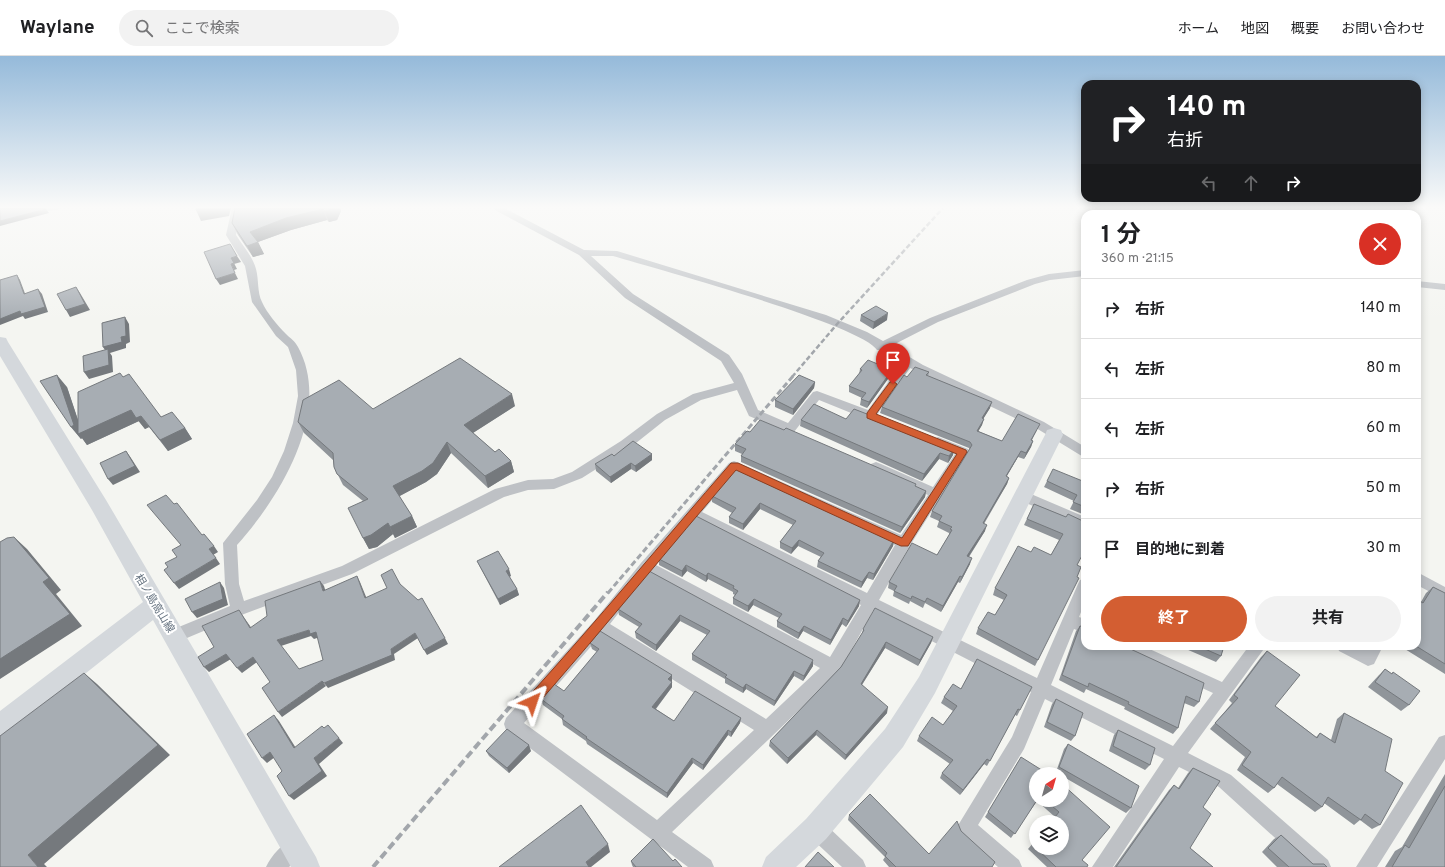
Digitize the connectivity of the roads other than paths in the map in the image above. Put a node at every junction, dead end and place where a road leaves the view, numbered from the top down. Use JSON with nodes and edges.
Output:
{"nodes":[{"id":1,"x":238,"y":246,"type":"edge"},
{"id":2,"x":569,"y":246,"type":"edge"},
{"id":3,"x":582,"y":253,"type":"junction"},
{"id":4,"x":1081,"y":273,"type":"edge"},
{"id":5,"x":1421,"y":284,"type":"edge"},
{"id":6,"x":1445,"y":286,"type":"edge"},
{"id":7,"x":0,"y":342,"type":"edge"},
{"id":8,"x":881,"y":347,"type":"junction"},
{"id":9,"x":908,"y":362,"type":"junction"},
{"id":10,"x":740,"y":386,"type":"junction"},
{"id":11,"x":870,"y":416,"type":"junction"},
{"id":12,"x":884,"y":421,"type":"edge"},
{"id":13,"x":790,"y":429,"type":"junction"},
{"id":14,"x":1054,"y":434,"type":"junction"},
{"id":15,"x":804,"y":436,"type":"edge"},
{"id":16,"x":927,"y":438,"type":"edge"},
{"id":17,"x":1081,"y":451,"type":"edge"},
{"id":18,"x":863,"y":461,"type":"edge"},
{"id":19,"x":935,"y":493,"type":"junction"},
{"id":20,"x":1024,"y":496,"type":"junction"},
{"id":21,"x":693,"y":513,"type":"junction"},
{"id":22,"x":1081,"y":521,"type":"edge"},
{"id":23,"x":904,"y":544,"type":"junction"},
{"id":24,"x":646,"y":567,"type":"junction"},
{"id":25,"x":1421,"y":580,"type":"edge"},
{"id":26,"x":1445,"y":594,"type":"edge"},
{"id":27,"x":870,"y":603,"type":"junction"},
{"id":28,"x":155,"y":605,"type":"junction"},
{"id":29,"x":1081,"y":606,"type":"edge"},
{"id":30,"x":239,"y":609,"type":"junction"},
{"id":31,"x":1078,"y":623,"type":"edge"},
{"id":32,"x":599,"y":626,"type":"junction"},
{"id":33,"x":175,"y":636,"type":"junction"},
{"id":34,"x":950,"y":643,"type":"junction"},
{"id":35,"x":1136,"y":650,"type":"edge"},
{"id":36,"x":1255,"y":650,"type":"edge"},
{"id":37,"x":1352,"y":650,"type":"edge"},
{"id":38,"x":1373,"y":650,"type":"edge"},
{"id":39,"x":833,"y":666,"type":"junction"},
{"id":40,"x":1042,"y":689,"type":"junction"},
{"id":41,"x":1225,"y":691,"type":"junction"},
{"id":42,"x":0,"y":726,"type":"edge"},
{"id":43,"x":768,"y":730,"type":"junction"},
{"id":44,"x":1445,"y":742,"type":"edge"},
{"id":45,"x":1176,"y":756,"type":"junction"},
{"id":46,"x":816,"y":829,"type":"junction"},
{"id":47,"x":658,"y":832,"type":"junction"},
{"id":48,"x":300,"y":857,"type":"edge"},
{"id":49,"x":276,"y":867,"type":"edge"},
{"id":50,"x":704,"y":867,"type":"edge"},
{"id":51,"x":776,"y":867,"type":"edge"},
{"id":52,"x":856,"y":867,"type":"edge"},
{"id":53,"x":1012,"y":867,"type":"edge"},
{"id":54,"x":1102,"y":867,"type":"edge"},
{"id":55,"x":1321,"y":867,"type":"edge"},
{"id":56,"x":1366,"y":867,"type":"edge"}],
"edges":[{"from":1,"to":30,"type":"street"},
{"from":2,"to":3,"type":"street"},
{"from":3,"to":8,"type":"street"},
{"from":3,"to":10,"type":"street"},
{"from":4,"to":8,"type":"street"},
{"from":5,"to":6,"type":"street"},
{"from":7,"to":28,"type":"main road","name":"相ノ島高山線"},
{"from":8,"to":9,"type":"street"},
{"from":9,"to":11,"type":"street"},
{"from":9,"to":14,"type":"street"},
{"from":10,"to":13,"type":"street"},
{"from":10,"to":30,"type":"street"},
{"from":11,"to":12,"type":"street"},
{"from":11,"to":13,"type":"street"},
{"from":13,"to":15,"type":"street"},
{"from":14,"to":17,"type":"street"},
{"from":14,"to":20,"type":"main road"},
{"from":16,"to":19,"type":"street"},
{"from":18,"to":19,"type":"street"},
{"from":19,"to":23,"type":"street"},
{"from":20,"to":22,"type":"street"},
{"from":20,"to":34,"type":"main road"},
{"from":21,"to":23,"type":"street"},
{"from":21,"to":24,"type":"street"},
{"from":21,"to":27,"type":"street"},
{"from":23,"to":27,"type":"street"},
{"from":24,"to":32,"type":"street"},
{"from":24,"to":39,"type":"street"},
{"from":25,"to":26,"type":"street"},
{"from":27,"to":34,"type":"street"},
{"from":27,"to":39,"type":"street"},
{"from":28,"to":33,"type":"main road","name":"相ノ島高山線"},
{"from":28,"to":42,"type":"main road"},
{"from":29,"to":31,"type":"street"},
{"from":30,"to":33,"type":"street"},
{"from":31,"to":40,"type":"street"},
{"from":32,"to":43,"type":"street"},
{"from":32,"to":47,"type":"street"},
{"from":33,"to":48,"type":"main road","name":"相ノ島高山線"},
{"from":34,"to":40,"type":"street"},
{"from":34,"to":46,"type":"main road"},
{"from":35,"to":41,"type":"street"},
{"from":36,"to":41,"type":"street"},
{"from":37,"to":38,"type":"street"},
{"from":39,"to":43,"type":"street"},
{"from":40,"to":45,"type":"street"},
{"from":40,"to":53,"type":"street"},
{"from":41,"to":45,"type":"street"},
{"from":43,"to":47,"type":"street"},
{"from":44,"to":56,"type":"street"},
{"from":45,"to":54,"type":"street"},
{"from":45,"to":55,"type":"street"},
{"from":46,"to":51,"type":"main road"},
{"from":46,"to":52,"type":"street"},
{"from":47,"to":50,"type":"street"},
{"from":48,"to":49,"type":"street"}]}
